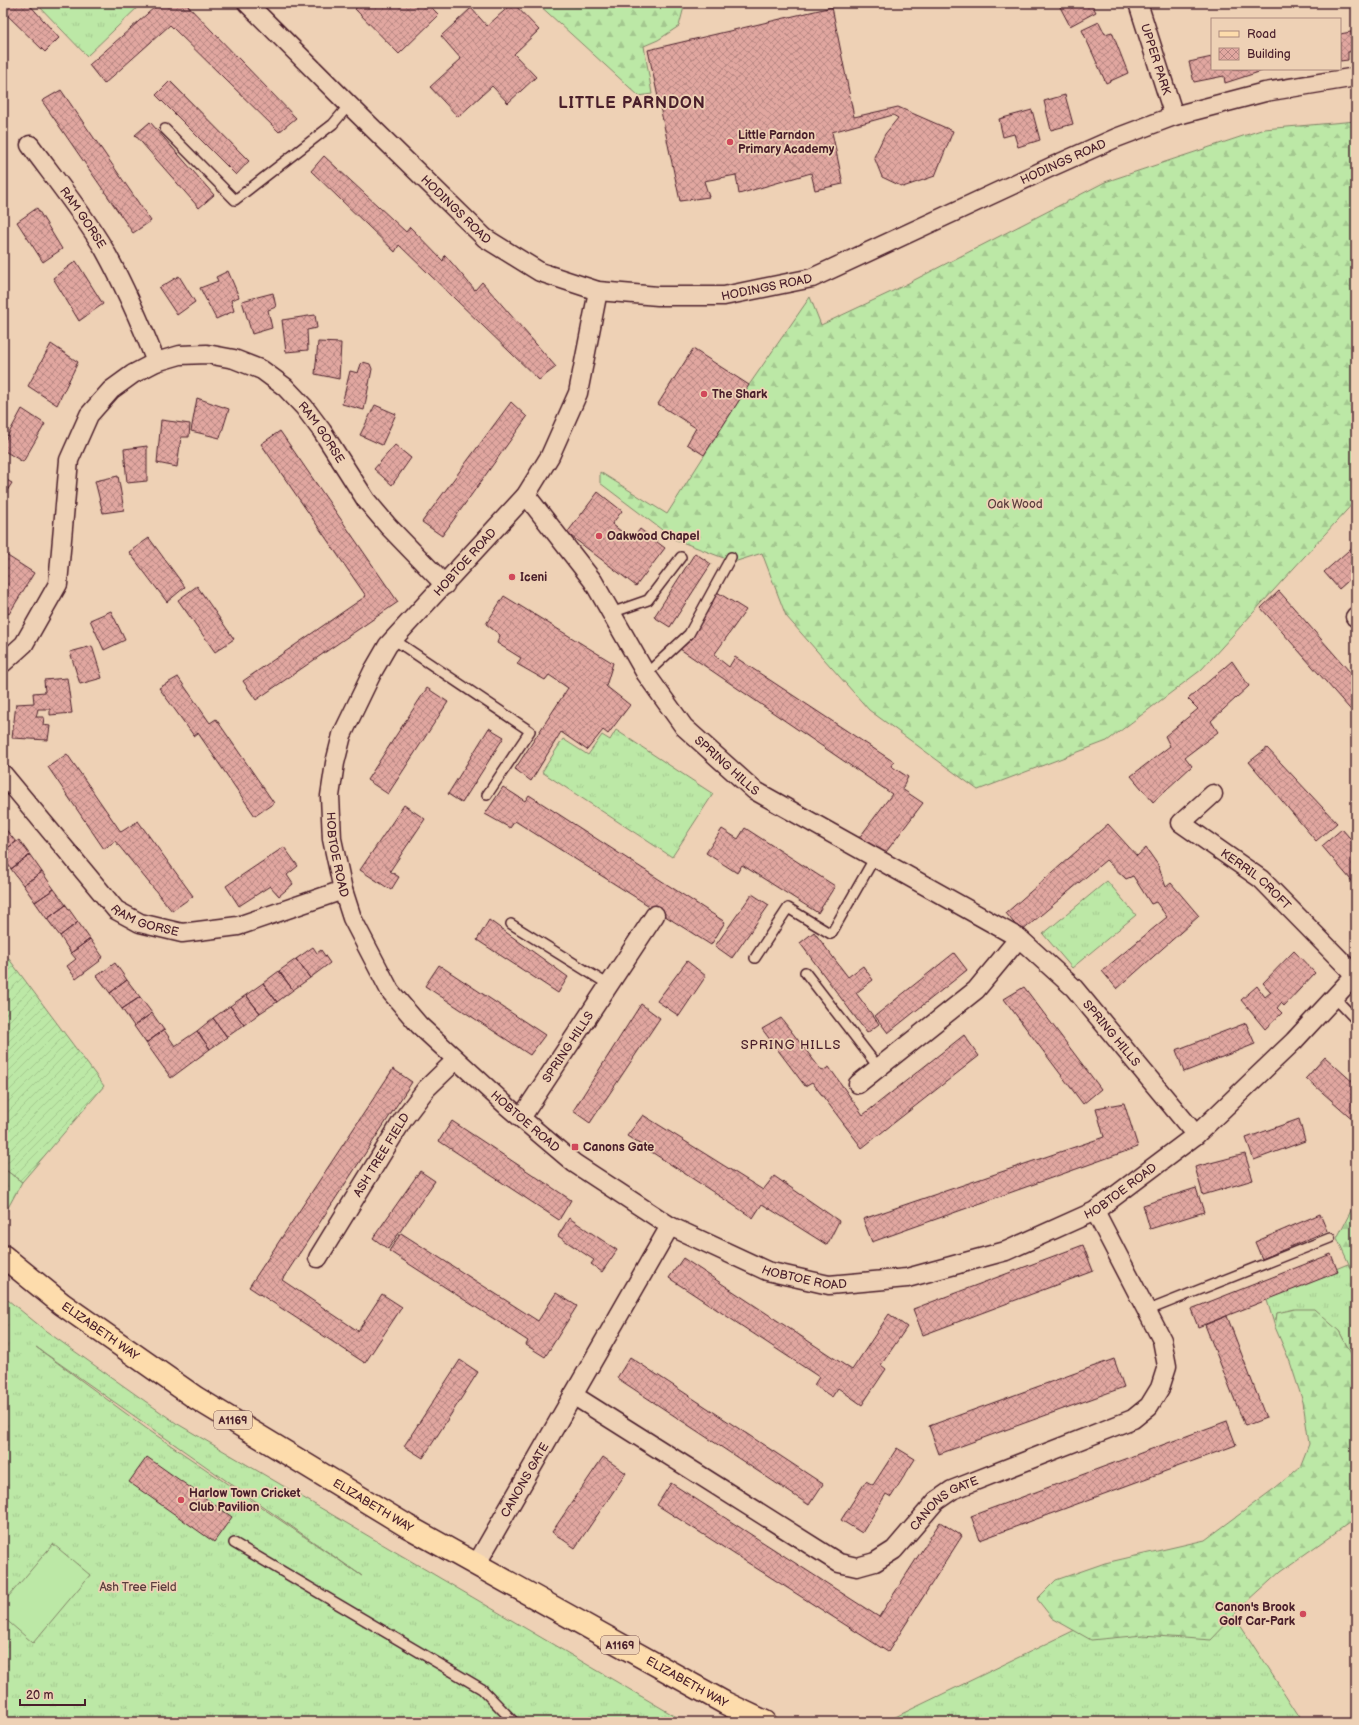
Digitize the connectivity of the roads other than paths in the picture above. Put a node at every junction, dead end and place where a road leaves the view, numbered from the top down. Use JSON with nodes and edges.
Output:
{"nodes":[{"id":1,"x":247,"y":3,"type":"edge"},
{"id":2,"x":1138,"y":3,"type":"edge"},
{"id":3,"x":1356,"y":77,"type":"edge"},
{"id":4,"x":349,"y":106,"type":"junction"},
{"id":5,"x":1174,"y":116,"type":"junction"},
{"id":6,"x":166,"y":129,"type":"dead end"},
{"id":7,"x":30,"y":145,"type":"dead end"},
{"id":8,"x":598,"y":291,"type":"junction"},
{"id":9,"x":156,"y":362,"type":"junction"},
{"id":10,"x":526,"y":495,"type":"junction"},
{"id":11,"x":681,"y":557,"type":"dead end"},
{"id":12,"x":731,"y":558,"type":"dead end"},
{"id":13,"x":445,"y":585,"type":"junction"},
{"id":14,"x":611,"y":613,"type":"junction"},
{"id":15,"x":393,"y":639,"type":"junction"},
{"id":16,"x":3,"y":663,"type":"edge"},
{"id":17,"x":646,"y":674,"type":"junction"},
{"id":18,"x":3,"y":774,"type":"edge"},
{"id":19,"x":1213,"y":794,"type":"dead end"},
{"id":20,"x":487,"y":795,"type":"dead end"},
{"id":21,"x":875,"y":857,"type":"junction"},
{"id":22,"x":343,"y":890,"type":"junction"},
{"id":23,"x":655,"y":915,"type":"dead end"},
{"id":24,"x":511,"y":924,"type":"dead end"},
{"id":25,"x":1019,"y":938,"type":"junction"},
{"id":26,"x":755,"y":958,"type":"dead end"},
{"id":27,"x":805,"y":972,"type":"dead end"},
{"id":28,"x":1356,"y":975,"type":"edge"},
{"id":29,"x":609,"y":985,"type":"junction"},
{"id":30,"x":1334,"y":997,"type":"junction"},
{"id":31,"x":1356,"y":1020,"type":"edge"},
{"id":32,"x":456,"y":1060,"type":"junction"},
{"id":33,"x":879,"y":1068,"type":"junction"},
{"id":34,"x":858,"y":1084,"type":"dead end"},
{"id":35,"x":521,"y":1118,"type":"junction"},
{"id":36,"x":1196,"y":1135,"type":"junction"},
{"id":37,"x":1095,"y":1211,"type":"junction"},
{"id":38,"x":670,"y":1226,"type":"junction"},
{"id":39,"x":1330,"y":1238,"type":"dead end"},
{"id":40,"x":3,"y":1256,"type":"edge"},
{"id":41,"x":318,"y":1258,"type":"dead end"},
{"id":42,"x":1146,"y":1311,"type":"junction"},
{"id":43,"x":573,"y":1394,"type":"junction"},
{"id":44,"x":234,"y":1543,"type":"dead end"},
{"id":45,"x":476,"y":1566,"type":"junction"},
{"id":46,"x":514,"y":1722,"type":"edge"},
{"id":47,"x":765,"y":1722,"type":"edge"}],
"edges":[{"from":1,"to":4,"type":"street","name":"HODINGS ROAD"},
{"from":2,"to":5,"type":"street","name":"UPPER PARK"},
{"from":3,"to":5,"type":"street","name":"HODINGS ROAD"},
{"from":4,"to":6,"type":"lane"},
{"from":4,"to":8,"type":"street","name":"HODINGS ROAD"},
{"from":5,"to":8,"type":"street","name":"HODINGS ROAD"},
{"from":7,"to":9,"type":"street","name":"RAM GORSE"},
{"from":8,"to":10,"type":"street","name":"HOBTOE ROAD"},
{"from":9,"to":13,"type":"street","name":"RAM GORSE"},
{"from":9,"to":16,"type":"street","name":"RAM GORSE"},
{"from":10,"to":13,"type":"street","name":"HOBTOE ROAD"},
{"from":10,"to":14,"type":"street","name":"SPRING HILLS"},
{"from":11,"to":14,"type":"lane"},
{"from":12,"to":17,"type":"lane"},
{"from":13,"to":15,"type":"street","name":"HOBTOE ROAD"},
{"from":14,"to":17,"type":"street","name":"SPRING HILLS"},
{"from":15,"to":20,"type":"lane"},
{"from":15,"to":22,"type":"street","name":"HOBTOE ROAD"},
{"from":17,"to":21,"type":"street","name":"SPRING HILLS"},
{"from":18,"to":22,"type":"street","name":"RAM GORSE"},
{"from":19,"to":28,"type":"street","name":"KERRIL CROFT"},
{"from":21,"to":25,"type":"street","name":"SPRING HILLS"},
{"from":21,"to":26,"type":"lane"},
{"from":22,"to":32,"type":"street","name":"HOBTOE ROAD"},
{"from":23,"to":29,"type":"street","name":"SPRING HILLS"},
{"from":24,"to":29,"type":"lane"},
{"from":25,"to":33,"type":"street"},
{"from":25,"to":36,"type":"street","name":"SPRING HILLS"},
{"from":27,"to":33,"type":"lane"},
{"from":28,"to":30,"type":"street","name":"HOBTOE ROAD"},
{"from":29,"to":35,"type":"street","name":"SPRING HILLS"},
{"from":30,"to":31,"type":"lane"},
{"from":30,"to":36,"type":"street","name":"HOBTOE ROAD"},
{"from":32,"to":35,"type":"street","name":"HOBTOE ROAD"},
{"from":32,"to":41,"type":"street","name":"ASH TREE FIELD"},
{"from":33,"to":34,"type":"street"},
{"from":35,"to":38,"type":"street","name":"HOBTOE ROAD"},
{"from":36,"to":37,"type":"street","name":"HOBTOE ROAD"},
{"from":37,"to":38,"type":"street","name":"HOBTOE ROAD"},
{"from":37,"to":42,"type":"street","name":"CANONS GATE"},
{"from":38,"to":43,"type":"street","name":"CANONS GATE"},
{"from":39,"to":42,"type":"lane"},
{"from":40,"to":45,"type":"main road","name":"ELIZABETH WAY","number":"A1169"},
{"from":42,"to":43,"type":"street","name":"CANONS GATE"},
{"from":43,"to":45,"type":"street","name":"CANONS GATE"},
{"from":44,"to":46,"type":"lane"},
{"from":45,"to":47,"type":"main road","name":"ELIZABETH WAY","number":"A1169"}]}
